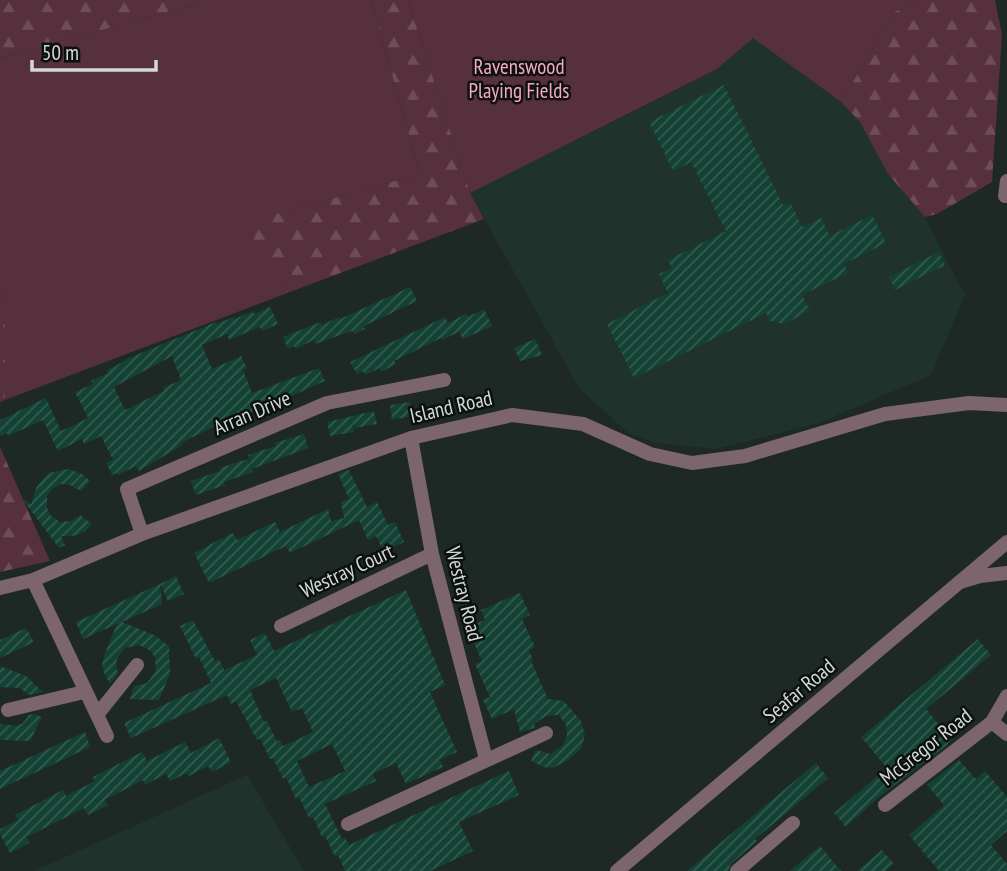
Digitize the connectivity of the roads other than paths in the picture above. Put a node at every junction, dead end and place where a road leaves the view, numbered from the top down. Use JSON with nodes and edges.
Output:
{"nodes":[{"id":1,"x":1007,"y":181,"type":"edge"},
{"id":2,"x":1007,"y":195,"type":"edge"},
{"id":3,"x":444,"y":380,"type":"dead end"},
{"id":4,"x":1007,"y":405,"type":"edge"},
{"id":5,"x":411,"y":438,"type":"junction"},
{"id":6,"x":142,"y":534,"type":"junction"},
{"id":7,"x":1007,"y":542,"type":"edge"},
{"id":8,"x":432,"y":554,"type":"junction"},
{"id":9,"x":1007,"y":573,"type":"edge"},
{"id":10,"x":33,"y":580,"type":"junction"},
{"id":11,"x":959,"y":583,"type":"junction"},
{"id":12,"x":0,"y":588,"type":"edge"},
{"id":13,"x":281,"y":626,"type":"dead end"},
{"id":14,"x":136,"y":666,"type":"dead end"},
{"id":15,"x":84,"y":692,"type":"junction"},
{"id":16,"x":1007,"y":696,"type":"edge"},
{"id":17,"x":8,"y":710,"type":"dead end"},
{"id":18,"x":97,"y":715,"type":"junction"},
{"id":19,"x":992,"y":722,"type":"junction"},
{"id":20,"x":546,"y":733,"type":"dead end"},
{"id":21,"x":1007,"y":734,"type":"edge"},
{"id":22,"x":107,"y":736,"type":"dead end"},
{"id":23,"x":486,"y":759,"type":"junction"},
{"id":24,"x":885,"y":806,"type":"dead end"},
{"id":25,"x":793,"y":823,"type":"dead end"},
{"id":26,"x":348,"y":824,"type":"dead end"},
{"id":27,"x":617,"y":871,"type":"edge"},
{"id":28,"x":737,"y":871,"type":"edge"}],
"edges":[{"from":1,"to":2,"type":"street"},
{"from":3,"to":6,"type":"street","name":"Arran Drive"},
{"from":4,"to":5,"type":"street","name":"Island Road"},
{"from":5,"to":6,"type":"street","name":"Island Road"},
{"from":5,"to":8,"type":"street","name":"Westray Road"},
{"from":6,"to":10,"type":"street","name":"Island Road"},
{"from":7,"to":11,"type":"street","name":"Seafar Road"},
{"from":8,"to":13,"type":"street","name":"Westray Court"},
{"from":8,"to":23,"type":"street","name":"Westray Road"},
{"from":9,"to":11,"type":"street"},
{"from":10,"to":12,"type":"street","name":"Island Road"},
{"from":10,"to":15,"type":"street"},
{"from":11,"to":27,"type":"street","name":"Seafar Road"},
{"from":14,"to":18,"type":"street"},
{"from":15,"to":17,"type":"street"},
{"from":15,"to":18,"type":"street"},
{"from":16,"to":19,"type":"street","name":"McGregor Road"},
{"from":18,"to":22,"type":"street"},
{"from":19,"to":21,"type":"street","name":"McGregor Road"},
{"from":19,"to":24,"type":"street","name":"McGregor Road"},
{"from":20,"to":23,"type":"street"},
{"from":23,"to":26,"type":"street"},
{"from":25,"to":28,"type":"street"}]}
